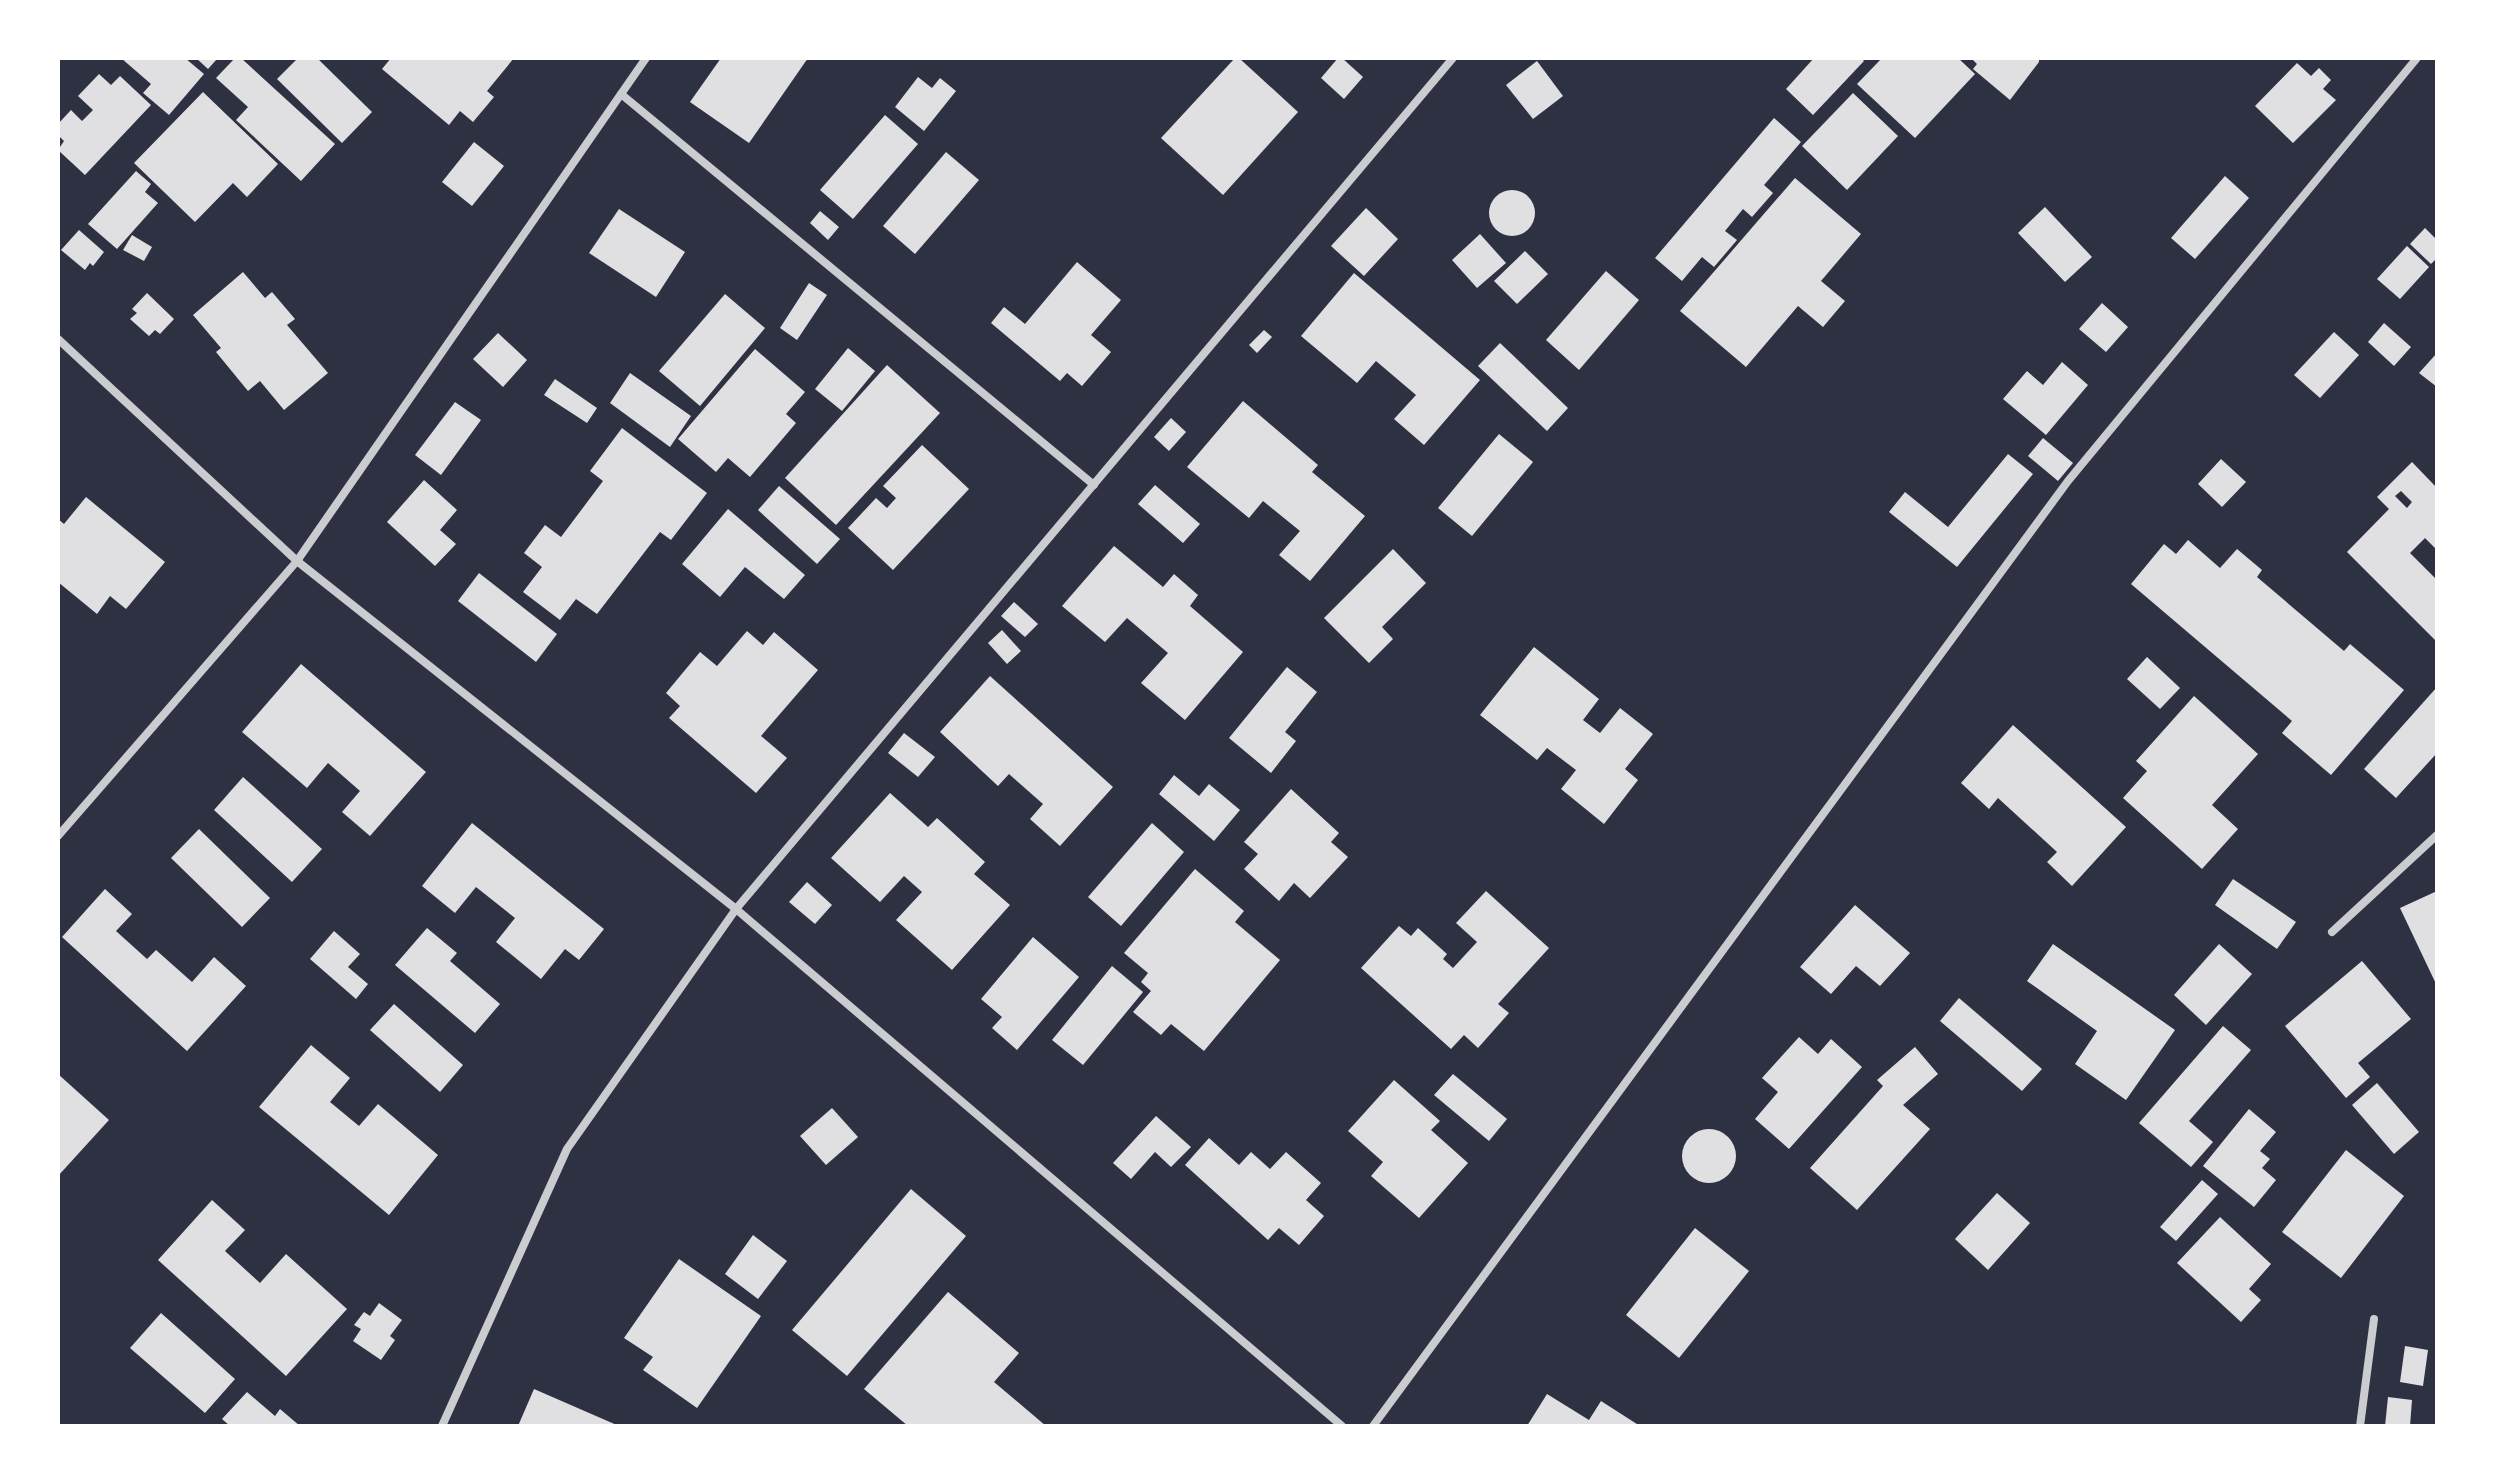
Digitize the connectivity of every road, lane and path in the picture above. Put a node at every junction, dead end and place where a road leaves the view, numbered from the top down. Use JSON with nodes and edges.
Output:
{"nodes":[{"id":1,"x":646,"y":58,"type":"edge"},
{"id":2,"x":1453,"y":58,"type":"edge"},
{"id":3,"x":2417,"y":58,"type":"edge"},
{"id":4,"x":621,"y":94,"type":"junction"},
{"id":5,"x":58,"y":339,"type":"edge"},
{"id":6,"x":1094,"y":485,"type":"junction"},
{"id":7,"x":297,"y":561,"type":"junction"},
{"id":8,"x":2437,"y":835,"type":"edge"},
{"id":9,"x":58,"y":836,"type":"edge"},
{"id":10,"x":736,"y":909,"type":"junction"},
{"id":11,"x":2332,"y":932,"type":"dead end"},
{"id":12,"x":2374,"y":1319,"type":"dead end"},
{"id":13,"x":442,"y":1426,"type":"edge"},
{"id":14,"x":1342,"y":1426,"type":"edge"},
{"id":15,"x":1373,"y":1426,"type":"edge"},
{"id":16,"x":2360,"y":1426,"type":"edge"}],
"edges":[{"from":1,"to":4,"type":"street"},
{"from":2,"to":6,"type":"street"},
{"from":3,"to":15,"type":"street"},
{"from":4,"to":6,"type":"street"},
{"from":4,"to":7,"type":"street"},
{"from":5,"to":7,"type":"street"},
{"from":6,"to":10,"type":"street"},
{"from":7,"to":9,"type":"street"},
{"from":7,"to":10,"type":"street"},
{"from":8,"to":11,"type":"street"},
{"from":10,"to":13,"type":"street"},
{"from":10,"to":14,"type":"street"},
{"from":12,"to":16,"type":"street"}]}
